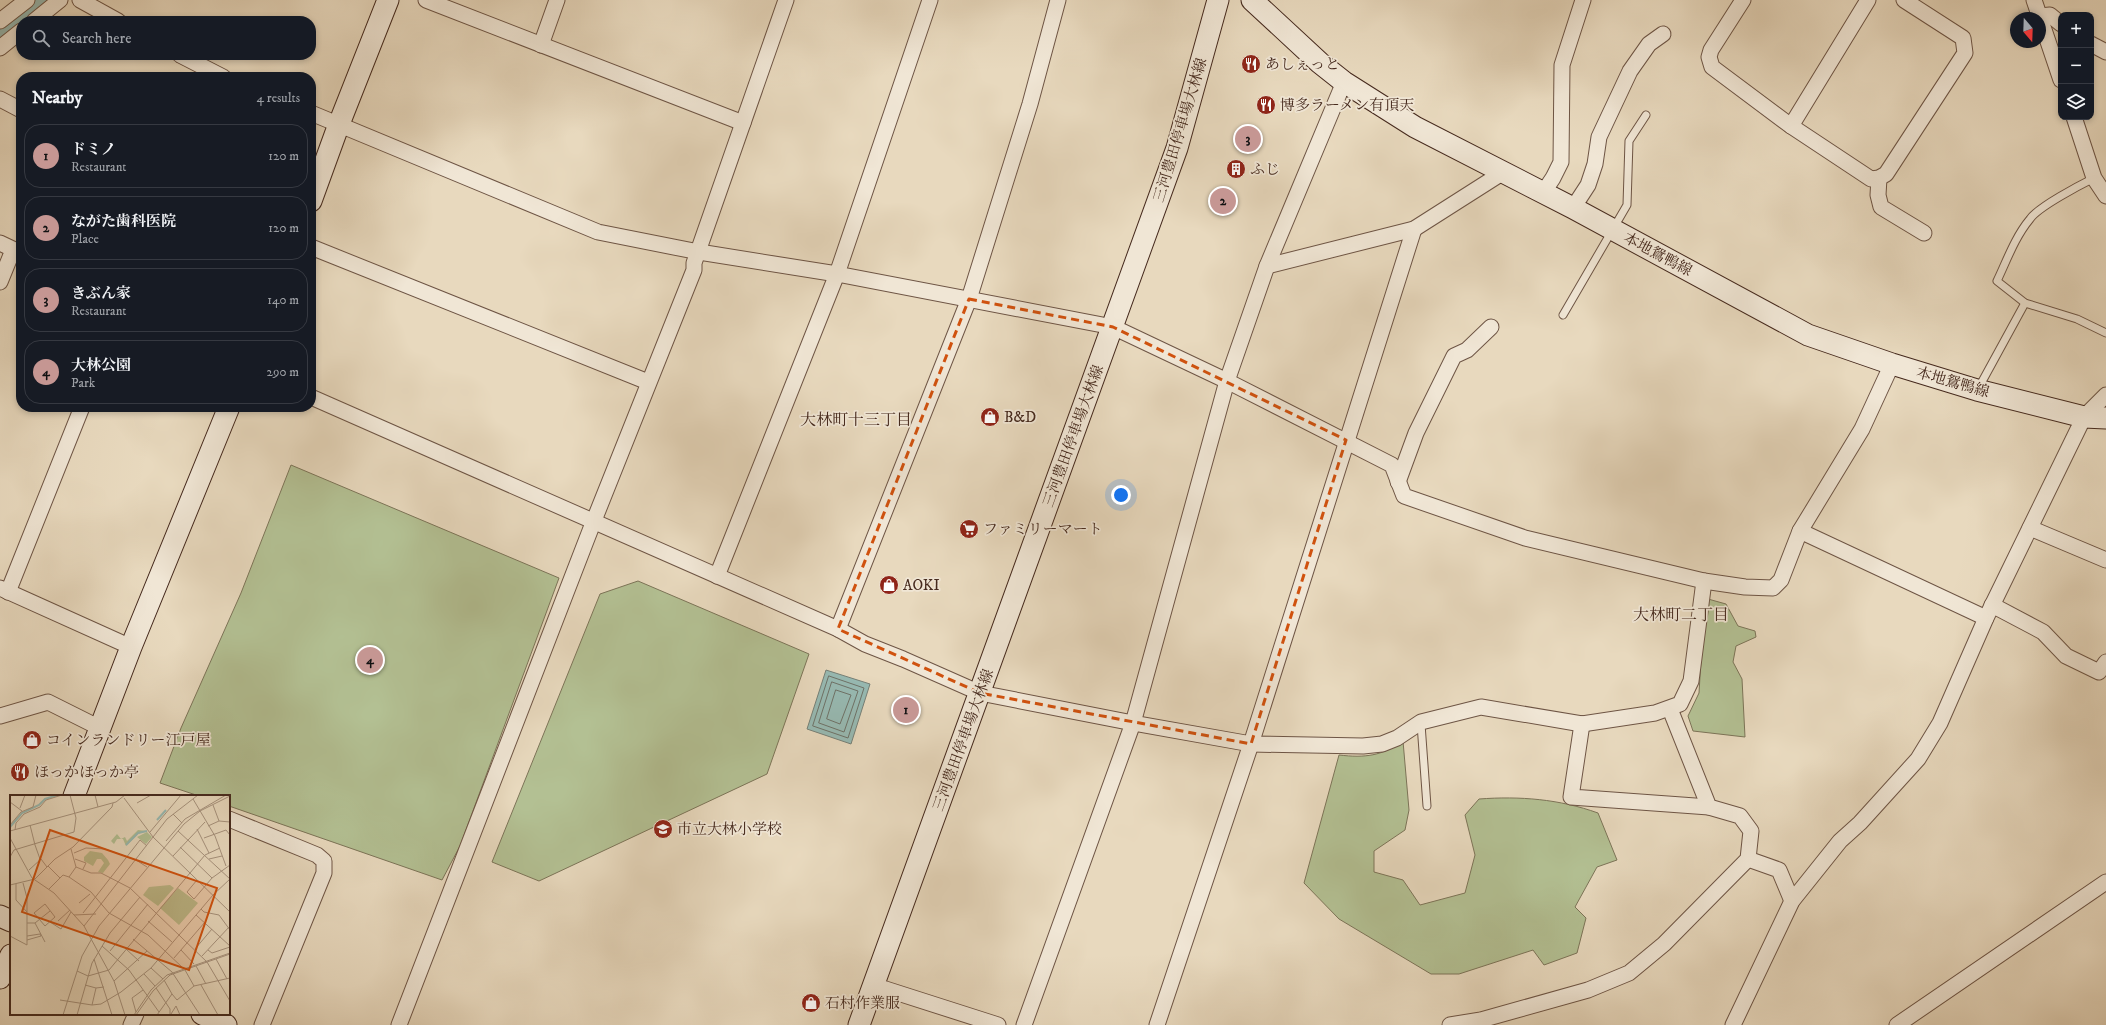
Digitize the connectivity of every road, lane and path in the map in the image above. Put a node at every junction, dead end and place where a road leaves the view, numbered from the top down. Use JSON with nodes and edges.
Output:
{"nodes":[{"id":1,"x":26,"y":0,"type":"edge"},
{"id":2,"x":60,"y":0,"type":"edge"},
{"id":3,"x":80,"y":0,"type":"edge"},
{"id":4,"x":388,"y":0,"type":"edge"},
{"id":5,"x":426,"y":0,"type":"edge"},
{"id":6,"x":557,"y":0,"type":"edge"},
{"id":7,"x":786,"y":0,"type":"edge"},
{"id":8,"x":930,"y":0,"type":"edge"},
{"id":9,"x":1058,"y":0,"type":"edge"},
{"id":10,"x":1218,"y":0,"type":"edge"},
{"id":11,"x":1252,"y":0,"type":"edge"},
{"id":12,"x":1582,"y":0,"type":"edge"},
{"id":13,"x":1742,"y":0,"type":"edge"},
{"id":14,"x":1868,"y":0,"type":"edge"},
{"id":15,"x":1904,"y":0,"type":"edge"},
{"id":16,"x":2034,"y":0,"type":"edge"},
{"id":17,"x":2038,"y":12,"type":"edge"},
{"id":18,"x":2046,"y":15,"type":"edge"},
{"id":19,"x":40,"y":16,"type":"edge"},
{"id":20,"x":109,"y":16,"type":"edge"},
{"id":21,"x":0,"y":21,"type":"edge"},
{"id":22,"x":2058,"y":22,"type":"edge"},
{"id":23,"x":1664,"y":34,"type":"dead end"},
{"id":24,"x":2046,"y":34,"type":"edge"},
{"id":25,"x":16,"y":35,"type":"edge"},
{"id":26,"x":541,"y":46,"type":"junction"},
{"id":27,"x":2094,"y":46,"type":"edge"},
{"id":28,"x":0,"y":48,"type":"edge"},
{"id":29,"x":2106,"y":52,"type":"edge"},
{"id":30,"x":189,"y":60,"type":"edge"},
{"id":31,"x":2058,"y":71,"type":"edge"},
{"id":32,"x":209,"y":72,"type":"edge"},
{"id":33,"x":1344,"y":82,"type":"junction"},
{"id":34,"x":0,"y":99,"type":"edge"},
{"id":35,"x":16,"y":107,"type":"edge"},
{"id":36,"x":316,"y":115,"type":"edge"},
{"id":37,"x":1646,"y":115,"type":"dead end"},
{"id":38,"x":2075,"y":120,"type":"edge"},
{"id":39,"x":743,"y":123,"type":"junction"},
{"id":40,"x":338,"y":124,"type":"junction"},
{"id":41,"x":1791,"y":126,"type":"junction"},
{"id":42,"x":1502,"y":173,"type":"junction"},
{"id":43,"x":1879,"y":178,"type":"junction"},
{"id":44,"x":2094,"y":178,"type":"junction"},
{"id":45,"x":316,"y":187,"type":"edge"},
{"id":46,"x":2106,"y":196,"type":"edge"},
{"id":47,"x":1559,"y":201,"type":"junction"},
{"id":48,"x":1414,"y":229,"type":"junction"},
{"id":49,"x":1613,"y":229,"type":"junction"},
{"id":50,"x":1924,"y":233,"type":"dead end"},
{"id":51,"x":11,"y":249,"type":"edge"},
{"id":52,"x":316,"y":249,"type":"edge"},
{"id":53,"x":699,"y":252,"type":"junction"},
{"id":54,"x":1267,"y":266,"type":"junction"},
{"id":55,"x":837,"y":274,"type":"junction"},
{"id":56,"x":0,"y":282,"type":"edge"},
{"id":57,"x":969,"y":300,"type":"junction"},
{"id":58,"x":2025,"y":303,"type":"junction"},
{"id":59,"x":1563,"y":315,"type":"dead end"},
{"id":60,"x":1113,"y":327,"type":"junction"},
{"id":61,"x":1491,"y":327,"type":"dead end"},
{"id":62,"x":2106,"y":333,"type":"edge"},
{"id":63,"x":1892,"y":364,"type":"junction"},
{"id":64,"x":1227,"y":381,"type":"junction"},
{"id":65,"x":648,"y":382,"type":"junction"},
{"id":66,"x":1977,"y":390,"type":"junction"},
{"id":67,"x":2106,"y":395,"type":"edge"},
{"id":68,"x":316,"y":399,"type":"edge"},
{"id":69,"x":80,"y":412,"type":"edge"},
{"id":70,"x":226,"y":412,"type":"edge"},
{"id":71,"x":2084,"y":417,"type":"junction"},
{"id":72,"x":2106,"y":418,"type":"edge"},
{"id":73,"x":1346,"y":440,"type":"junction"},
{"id":74,"x":1398,"y":482,"type":"junction"},
{"id":75,"x":593,"y":523,"type":"junction"},
{"id":76,"x":2030,"y":528,"type":"junction"},
{"id":77,"x":1800,"y":531,"type":"junction"},
{"id":78,"x":2106,"y":560,"type":"edge"},
{"id":79,"x":717,"y":576,"type":"junction"},
{"id":80,"x":1704,"y":581,"type":"junction"},
{"id":81,"x":4,"y":590,"type":"edge"},
{"id":82,"x":1989,"y":611,"type":"junction"},
{"id":83,"x":838,"y":629,"type":"junction"},
{"id":84,"x":131,"y":647,"type":"junction"},
{"id":85,"x":2106,"y":664,"type":"edge"},
{"id":86,"x":980,"y":693,"type":"junction"},
{"id":87,"x":1670,"y":709,"type":"junction"},
{"id":88,"x":0,"y":716,"type":"edge"},
{"id":89,"x":1421,"y":722,"type":"junction"},
{"id":90,"x":1133,"y":724,"type":"junction"},
{"id":91,"x":1582,"y":724,"type":"junction"},
{"id":92,"x":100,"y":728,"type":"junction"},
{"id":93,"x":1251,"y":744,"type":"junction"},
{"id":94,"x":74,"y":795,"type":"edge"},
{"id":95,"x":1427,"y":806,"type":"dead end"},
{"id":96,"x":1709,"y":807,"type":"junction"},
{"id":97,"x":230,"y":819,"type":"edge"},
{"id":98,"x":1748,"y":859,"type":"junction"},
{"id":99,"x":2106,"y":882,"type":"edge"},
{"id":100,"x":1792,"y":901,"type":"junction"},
{"id":101,"x":0,"y":916,"type":"edge"},
{"id":102,"x":10,"y":921,"type":"edge"},
{"id":103,"x":10,"y":956,"type":"edge"},
{"id":104,"x":0,"y":978,"type":"edge"},
{"id":105,"x":873,"y":984,"type":"junction"},
{"id":106,"x":136,"y":1015,"type":"edge"},
{"id":107,"x":204,"y":1015,"type":"edge"},
{"id":108,"x":131,"y":1025,"type":"edge"},
{"id":109,"x":226,"y":1025,"type":"edge"},
{"id":110,"x":262,"y":1025,"type":"edge"},
{"id":111,"x":399,"y":1025,"type":"edge"},
{"id":112,"x":859,"y":1025,"type":"edge"},
{"id":113,"x":998,"y":1025,"type":"edge"},
{"id":114,"x":1024,"y":1025,"type":"edge"},
{"id":115,"x":1157,"y":1025,"type":"edge"},
{"id":116,"x":1450,"y":1025,"type":"edge"},
{"id":117,"x":1733,"y":1025,"type":"edge"},
{"id":118,"x":1897,"y":1025,"type":"edge"}],
"edges":[{"from":1,"to":21,"type":"street"},
{"from":2,"to":19,"type":"street"},
{"from":3,"to":20,"type":"street"},
{"from":4,"to":40,"type":"main road"},
{"from":5,"to":26,"type":"street"},
{"from":6,"to":26,"type":"street"},
{"from":7,"to":39,"type":"street"},
{"from":8,"to":55,"type":"street"},
{"from":9,"to":57,"type":"street"},
{"from":10,"to":60,"type":"main road","name":"三河豊田停車場大林線"},
{"from":11,"to":33,"type":"main road","name":"本地鴛鴨線"},
{"from":12,"to":47,"type":"street"},
{"from":13,"to":41,"type":"street"},
{"from":14,"to":41,"type":"street"},
{"from":15,"to":43,"type":"street"},
{"from":16,"to":17,"type":"street"},
{"from":18,"to":22,"type":"street"},
{"from":23,"to":47,"type":"street"},
{"from":24,"to":31,"type":"street"},
{"from":25,"to":28,"type":"street"},
{"from":26,"to":39,"type":"street"},
{"from":27,"to":29,"type":"street"},
{"from":30,"to":32,"type":"street"},
{"from":33,"to":42,"type":"main road","name":"本地鴛鴨線"},
{"from":33,"to":54,"type":"street"},
{"from":34,"to":35,"type":"street"},
{"from":36,"to":40,"type":"street"},
{"from":37,"to":49,"type":"lane"},
{"from":38,"to":44,"type":"street"},
{"from":39,"to":53,"type":"street"},
{"from":40,"to":45,"type":"main road"},
{"from":40,"to":53,"type":"street"},
{"from":41,"to":43,"type":"street"},
{"from":42,"to":47,"type":"main road","name":"本地鴛鴨線"},
{"from":42,"to":48,"type":"street"},
{"from":43,"to":50,"type":"street"},
{"from":44,"to":46,"type":"street"},
{"from":44,"to":58,"type":"lane"},
{"from":47,"to":49,"type":"main road","name":"本地鴛鴨線"},
{"from":48,"to":54,"type":"street"},
{"from":48,"to":73,"type":"street"},
{"from":49,"to":59,"type":"lane"},
{"from":49,"to":63,"type":"main road","name":"本地鴛鴨線"},
{"from":51,"to":56,"type":"street"},
{"from":52,"to":65,"type":"street"},
{"from":53,"to":55,"type":"street"},
{"from":53,"to":65,"type":"street"},
{"from":54,"to":64,"type":"street"},
{"from":55,"to":57,"type":"street"},
{"from":55,"to":79,"type":"street"},
{"from":57,"to":60,"type":"street"},
{"from":57,"to":83,"type":"street"},
{"from":58,"to":62,"type":"lane"},
{"from":58,"to":66,"type":"lane"},
{"from":60,"to":64,"type":"street"},
{"from":60,"to":86,"type":"main road","name":"三河豊田停車場大林線"},
{"from":61,"to":74,"type":"street"},
{"from":63,"to":66,"type":"main road","name":"本地鴛鴨線"},
{"from":63,"to":77,"type":"street"},
{"from":64,"to":73,"type":"street"},
{"from":64,"to":90,"type":"street"},
{"from":65,"to":75,"type":"street"},
{"from":66,"to":71,"type":"main road","name":"本地鴛鴨線"},
{"from":67,"to":71,"type":"street"},
{"from":68,"to":75,"type":"street"},
{"from":69,"to":81,"type":"street"},
{"from":70,"to":84,"type":"main road"},
{"from":71,"to":72,"type":"main road","name":"本地鴛鴨線"},
{"from":71,"to":76,"type":"street"},
{"from":73,"to":74,"type":"street"},
{"from":73,"to":93,"type":"street"},
{"from":74,"to":80,"type":"street"},
{"from":75,"to":79,"type":"street"},
{"from":75,"to":111,"type":"street"},
{"from":76,"to":78,"type":"street"},
{"from":76,"to":82,"type":"street"},
{"from":77,"to":80,"type":"street"},
{"from":77,"to":82,"type":"street"},
{"from":79,"to":83,"type":"street"},
{"from":80,"to":87,"type":"street"},
{"from":81,"to":84,"type":"street"},
{"from":82,"to":85,"type":"street"},
{"from":82,"to":100,"type":"street"},
{"from":83,"to":86,"type":"street"},
{"from":84,"to":92,"type":"main road"},
{"from":86,"to":90,"type":"street"},
{"from":86,"to":105,"type":"main road","name":"三河豊田停車場大林線"},
{"from":87,"to":91,"type":"street"},
{"from":87,"to":96,"type":"street"},
{"from":88,"to":92,"type":"street"},
{"from":89,"to":91,"type":"street"},
{"from":89,"to":93,"type":"street"},
{"from":89,"to":95,"type":"lane"},
{"from":90,"to":93,"type":"street"},
{"from":90,"to":114,"type":"street"},
{"from":91,"to":96,"type":"street"},
{"from":92,"to":94,"type":"main road"},
{"from":93,"to":115,"type":"street"},
{"from":96,"to":98,"type":"street"},
{"from":97,"to":110,"type":"street"},
{"from":98,"to":100,"type":"street"},
{"from":98,"to":116,"type":"street"},
{"from":99,"to":118,"type":"street"},
{"from":100,"to":117,"type":"street"},
{"from":101,"to":102,"type":"main road"},
{"from":103,"to":104,"type":"main road"},
{"from":105,"to":112,"type":"main road","name":"三河豊田停車場大林線"},
{"from":105,"to":113,"type":"street"},
{"from":106,"to":108,"type":"street"},
{"from":107,"to":109,"type":"main road"}]}
